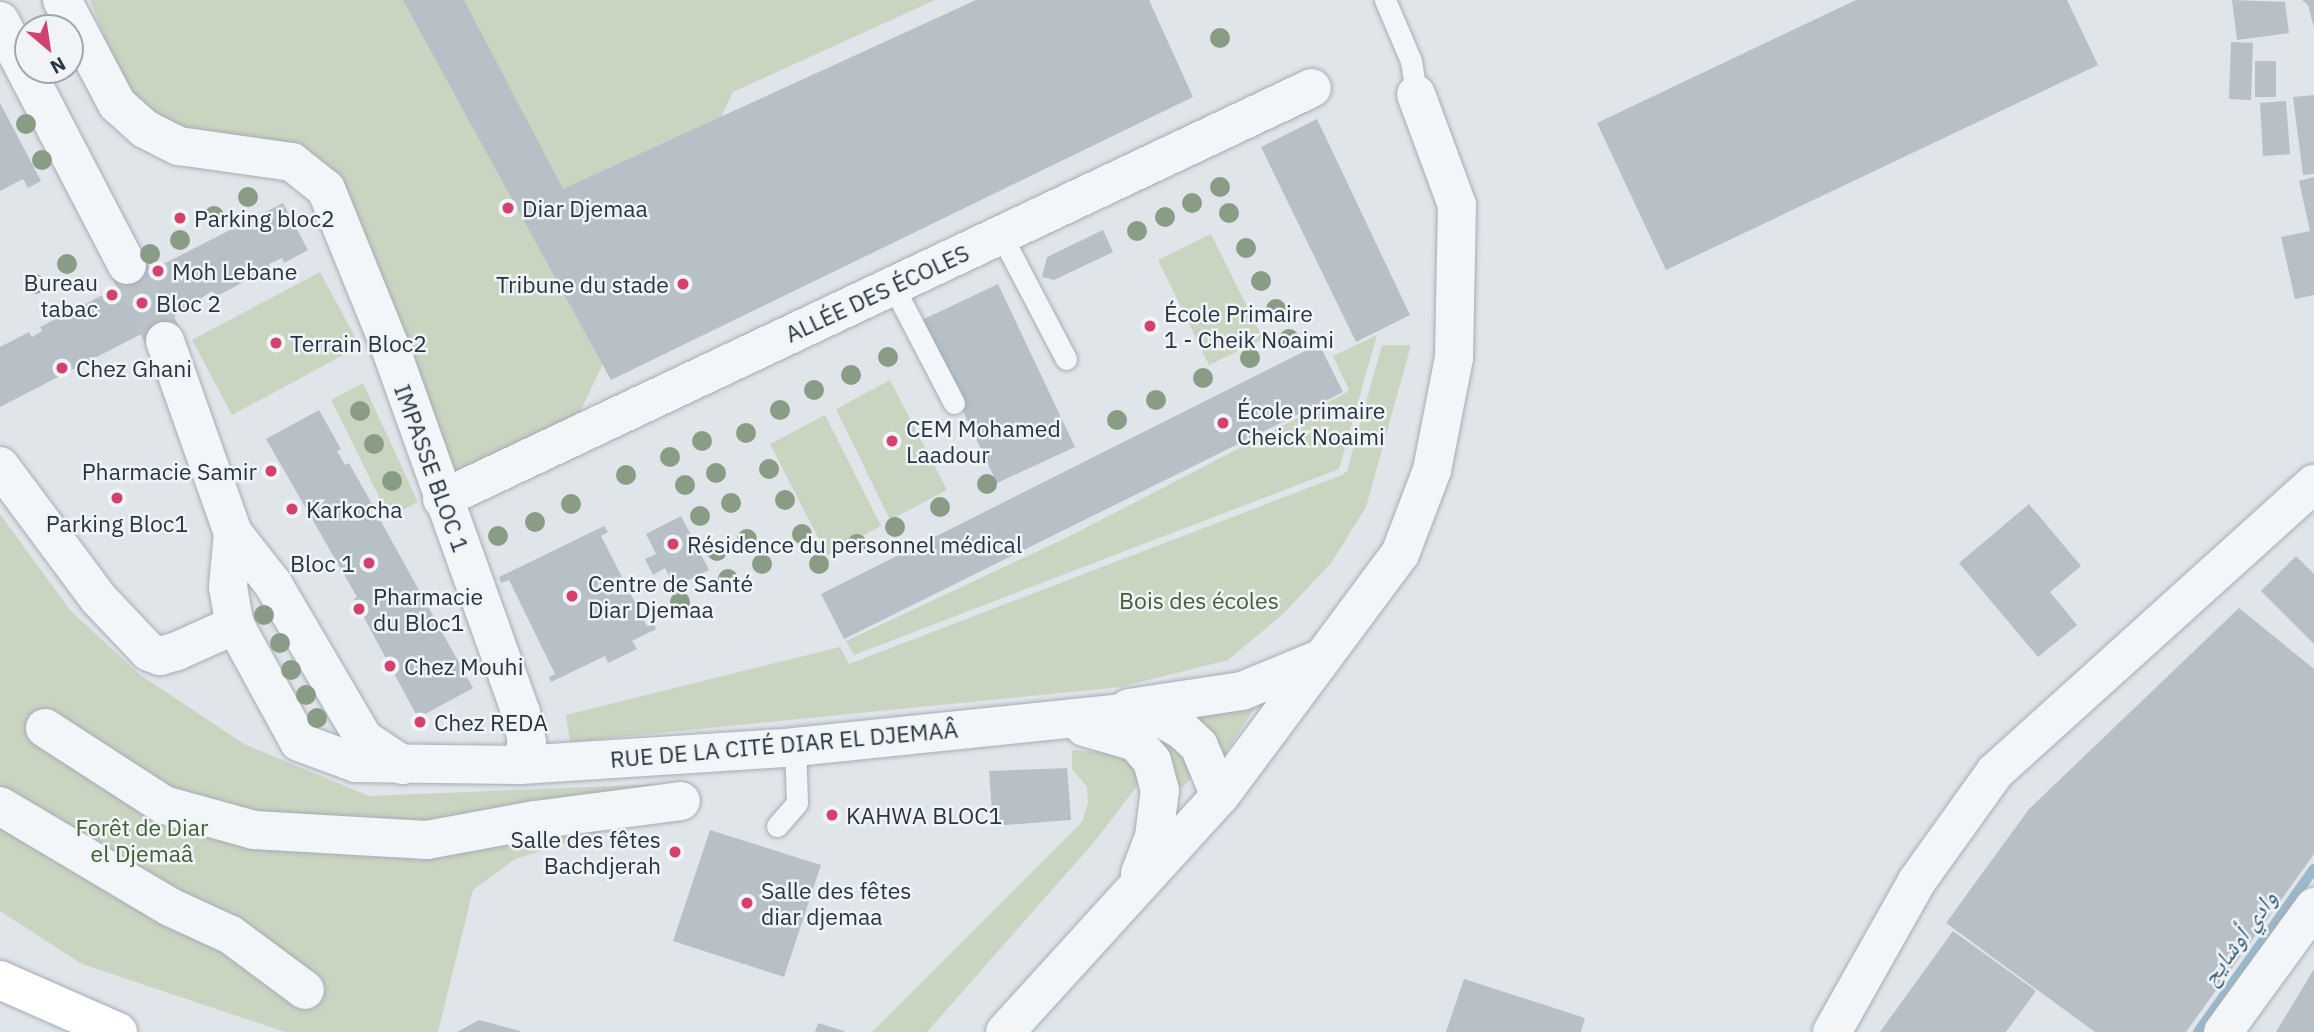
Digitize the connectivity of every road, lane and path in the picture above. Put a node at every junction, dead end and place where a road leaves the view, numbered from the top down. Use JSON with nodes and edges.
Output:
{"nodes":[{"id":1,"x":62,"y":0,"type":"edge"},
{"id":2,"x":1385,"y":0,"type":"edge"},
{"id":3,"x":0,"y":21,"type":"edge"},
{"id":4,"x":1312,"y":88,"type":"dead end"},
{"id":5,"x":1416,"y":94,"type":"joint"},
{"id":6,"x":1001,"y":235,"type":"junction"},
{"id":7,"x":127,"y":265,"type":"tunnel mouth"},
{"id":8,"x":893,"y":286,"type":"junction"},
{"id":9,"x":165,"y":341,"type":"tunnel mouth"},
{"id":10,"x":1066,"y":359,"type":"dead end"},
{"id":11,"x":954,"y":402,"type":"dead end"},
{"id":12,"x":0,"y":466,"type":"edge"},
{"id":13,"x":2314,"y":484,"type":"edge"},
{"id":14,"x":442,"y":499,"type":"junction"},
{"id":15,"x":233,"y":533,"type":"junction"},
{"id":16,"x":235,"y":625,"type":"junction"},
{"id":17,"x":1323,"y":657,"type":"junction"},
{"id":18,"x":1048,"y":722,"type":"junction"},
{"id":19,"x":45,"y":728,"type":"dead end"},
{"id":20,"x":795,"y":747,"type":"junction"},
{"id":21,"x":403,"y":765,"type":"junction"},
{"id":22,"x":520,"y":765,"type":"junction"},
{"id":23,"x":1220,"y":796,"type":"junction"},
{"id":24,"x":681,"y":801,"type":"dead end"},
{"id":25,"x":0,"y":806,"type":"edge"},
{"id":26,"x":777,"y":826,"type":"dead end"},
{"id":27,"x":1136,"y":884,"type":"junction"},
{"id":28,"x":2314,"y":907,"type":"edge"},
{"id":29,"x":0,"y":980,"type":"edge"},
{"id":30,"x":305,"y":990,"type":"dead end"},
{"id":31,"x":118,"y":1032,"type":"edge"},
{"id":32,"x":1006,"y":1032,"type":"edge"},
{"id":33,"x":1832,"y":1032,"type":"edge"},
{"id":34,"x":2223,"y":1032,"type":"edge"}],
"edges":[{"from":1,"to":14,"type":"street","name":"IMPASSE BLOC 1"},
{"from":2,"to":5,"type":"lane"},
{"from":3,"to":7,"type":"street"},
{"from":4,"to":6,"type":"street","name":"ALLÉE DES ÉCOLES"},
{"from":5,"to":17,"type":"street"},
{"from":6,"to":8,"type":"street","name":"ALLÉE DES ÉCOLES"},
{"from":6,"to":10,"type":"lane"},
{"from":8,"to":11,"type":"lane"},
{"from":8,"to":14,"type":"street","name":"ALLÉE DES ÉCOLES"},
{"from":9,"to":15,"type":"street"},
{"from":12,"to":16,"type":"street"},
{"from":13,"to":33,"type":"street"},
{"from":14,"to":22,"type":"street","name":"IMPASSE BLOC 1"},
{"from":15,"to":16,"type":"street","name":"RUE DE LA CITÉ DIAR EL DJEMAÂ"},
{"from":15,"to":21,"type":"street"},
{"from":16,"to":21,"type":"street","name":"RUE DE LA CITÉ DIAR EL DJEMAÂ"},
{"from":17,"to":18,"type":"street"},
{"from":17,"to":23,"type":"street"},
{"from":18,"to":20,"type":"street","name":"RUE DE LA CITÉ DIAR EL DJEMAÂ"},
{"from":18,"to":23,"type":"street","name":"RUE DE LA CITÉ DIAR EL DJEMAÂ"},
{"from":18,"to":27,"type":"street","name":"RUE DE LA CITÉ DIAR EL DJEMAÂ"},
{"from":19,"to":24,"type":"street"},
{"from":20,"to":22,"type":"street","name":"RUE DE LA CITÉ DIAR EL DJEMAÂ"},
{"from":20,"to":26,"type":"lane"},
{"from":21,"to":22,"type":"street","name":"RUE DE LA CITÉ DIAR EL DJEMAÂ"},
{"from":23,"to":27,"type":"street","name":"RUE DE LA CITÉ DIAR EL DJEMAÂ"},
{"from":25,"to":30,"type":"street"},
{"from":27,"to":32,"type":"street","name":"RUE DE LA CITÉ DIAR EL DJEMAÂ"},
{"from":28,"to":34,"type":"street"},
{"from":29,"to":31,"type":"main road"}]}
